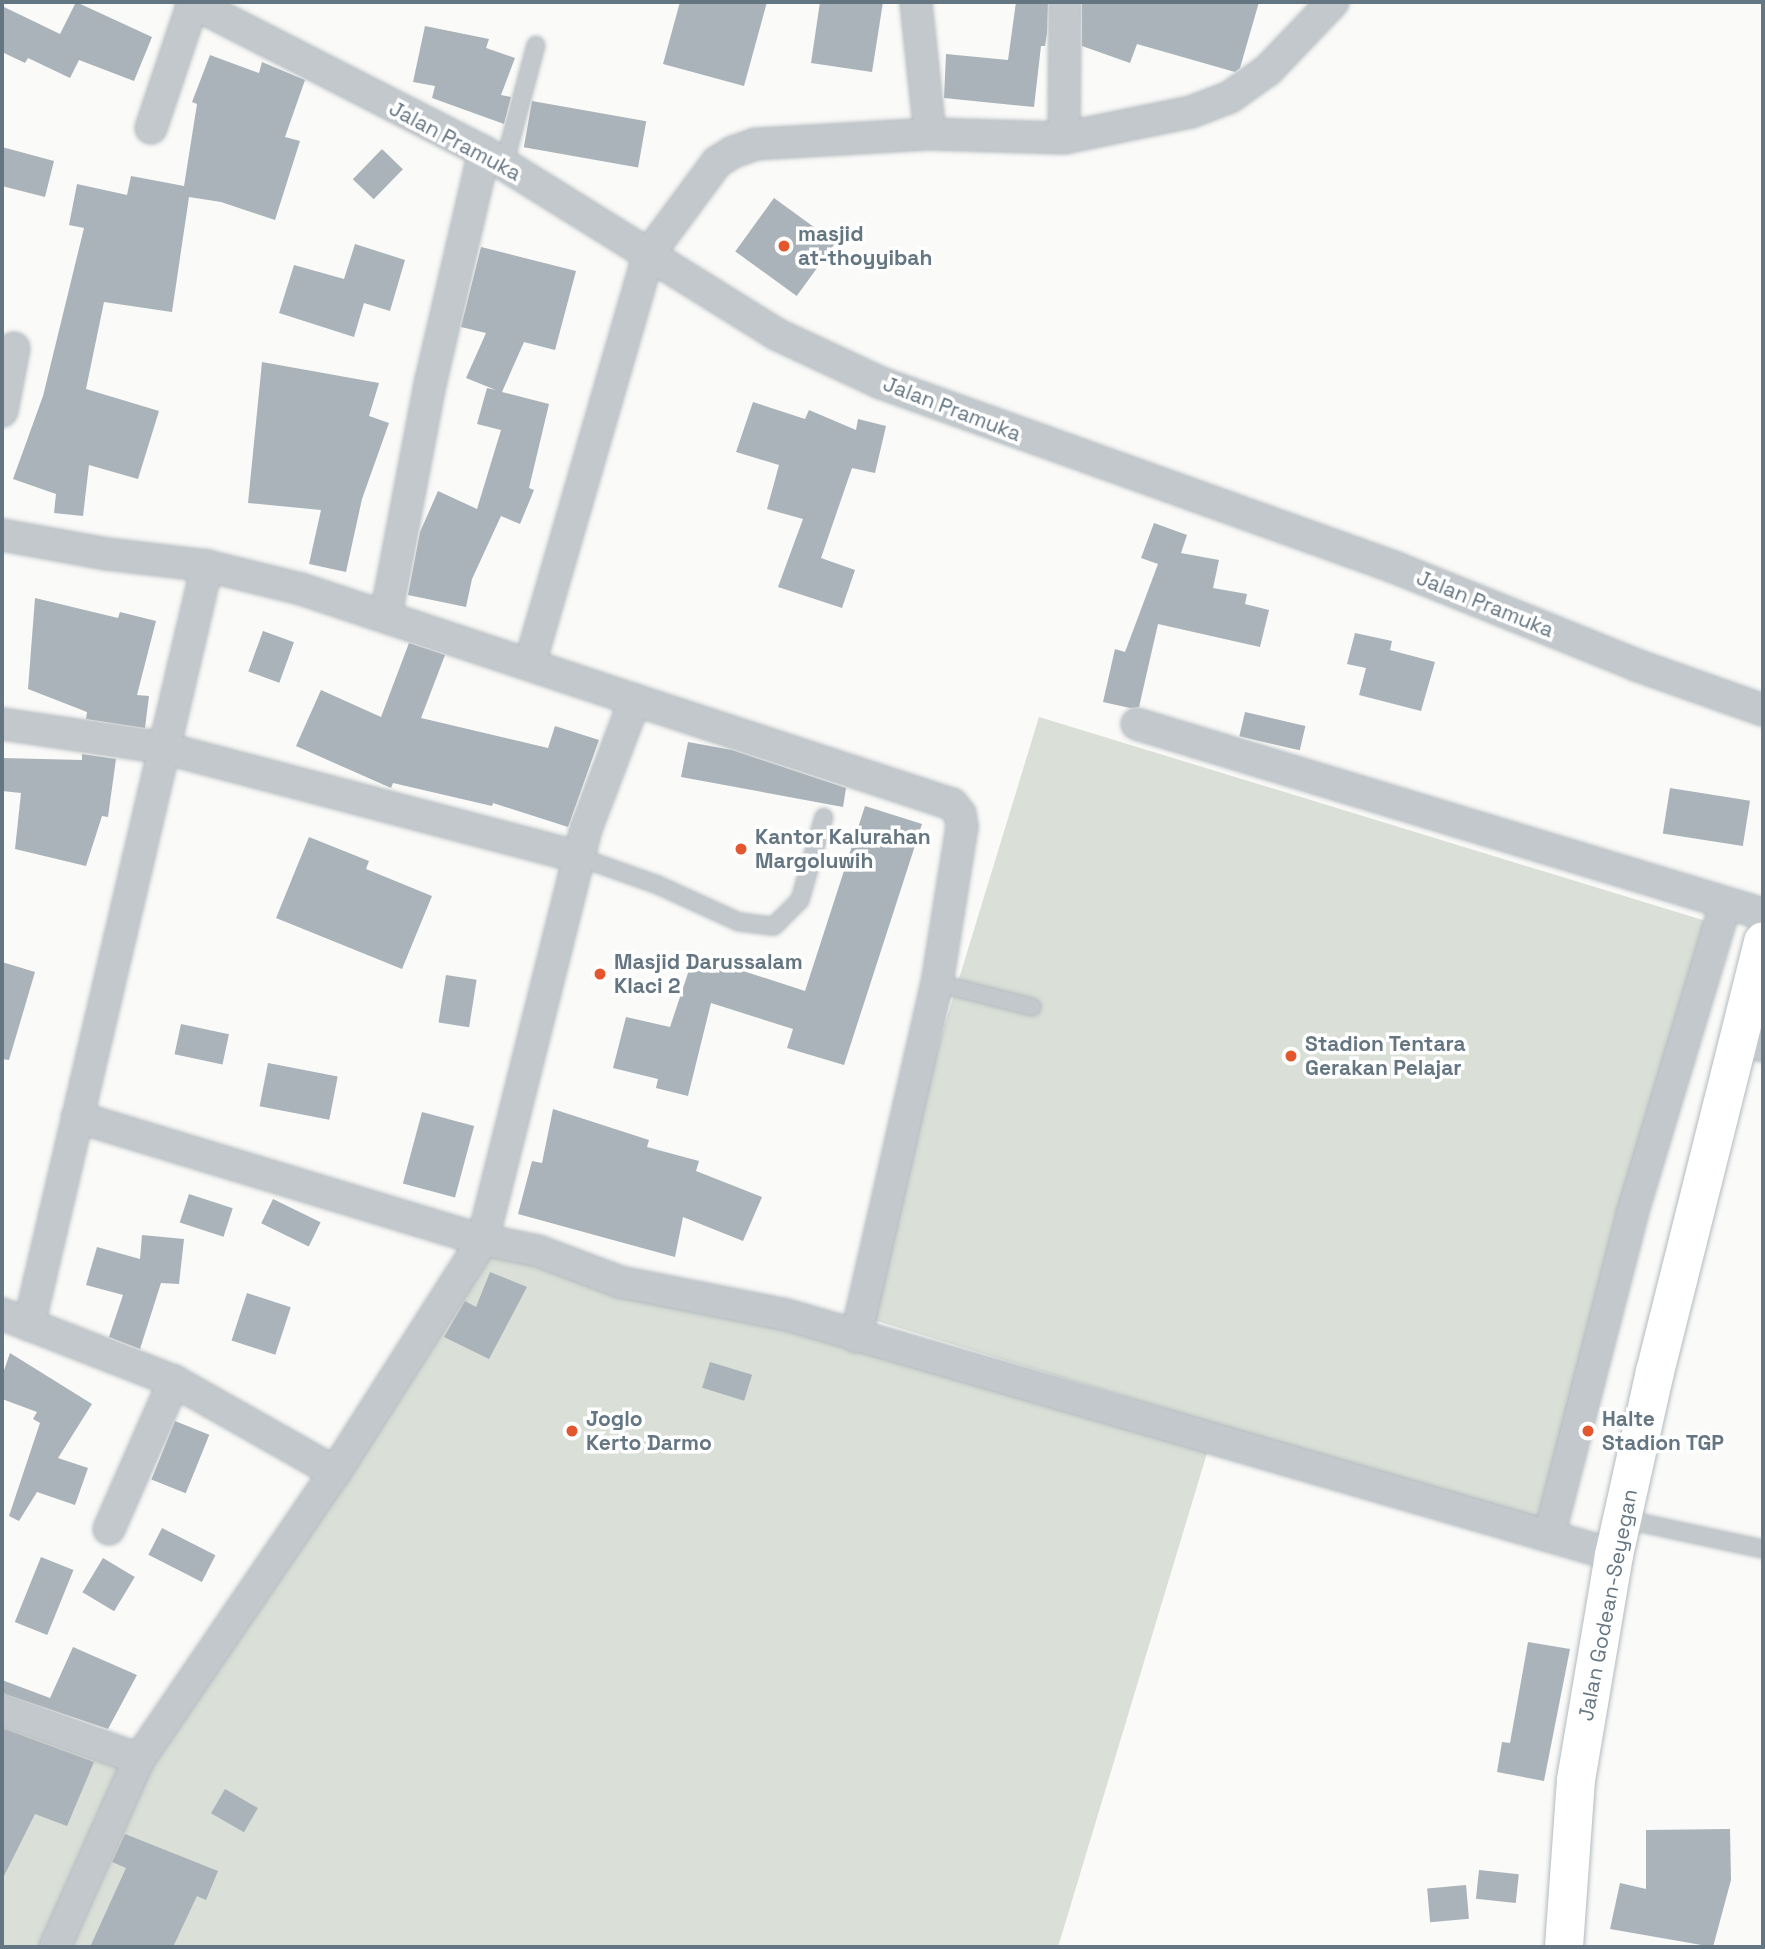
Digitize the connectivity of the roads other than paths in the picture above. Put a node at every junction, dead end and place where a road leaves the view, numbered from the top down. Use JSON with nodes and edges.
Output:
{"nodes":[{"id":1,"x":192,"y":2,"type":"edge"},
{"id":2,"x":916,"y":2,"type":"edge"},
{"id":3,"x":1065,"y":2,"type":"edge"},
{"id":4,"x":1333,"y":2,"type":"edge"},
{"id":5,"x":536,"y":46,"type":"dead end"},
{"id":6,"x":151,"y":128,"type":"dead end"},
{"id":7,"x":930,"y":134,"type":"junction"},
{"id":8,"x":1064,"y":138,"type":"junction"},
{"id":9,"x":494,"y":159,"type":"junction"},
{"id":10,"x":649,"y":254,"type":"junction"},
{"id":11,"x":14,"y":348,"type":"dead end"},
{"id":12,"x":2,"y":411,"type":"edge"},
{"id":13,"x":2,"y":534,"type":"edge"},
{"id":14,"x":207,"y":566,"type":"junction"},
{"id":15,"x":386,"y":615,"type":"junction"},
{"id":16,"x":530,"y":663,"type":"junction"},
{"id":17,"x":635,"y":700,"type":"junction"},
{"id":18,"x":1763,"y":710,"type":"edge"},
{"id":19,"x":2,"y":724,"type":"edge"},
{"id":20,"x":1137,"y":724,"type":"dead end"},
{"id":21,"x":164,"y":748,"type":"junction"},
{"id":22,"x":824,"y":817,"type":"dead end"},
{"id":23,"x":579,"y":857,"type":"junction"},
{"id":24,"x":1726,"y":902,"type":"junction"},
{"id":25,"x":1763,"y":914,"type":"edge"},
{"id":26,"x":1763,"y":942,"type":"edge"},
{"id":27,"x":937,"y":983,"type":"junction"},
{"id":28,"x":1032,"y":1007,"type":"dead end"},
{"id":29,"x":1751,"y":1043,"type":"edge"},
{"id":30,"x":78,"y":1117,"type":"junction"},
{"id":31,"x":483,"y":1240,"type":"junction"},
{"id":32,"x":15,"y":1319,"type":"edge"},
{"id":33,"x":856,"y":1337,"type":"junction"},
{"id":34,"x":174,"y":1381,"type":"junction"},
{"id":35,"x":335,"y":1472,"type":"junction"},
{"id":36,"x":109,"y":1529,"type":"dead end"},
{"id":37,"x":1549,"y":1536,"type":"junction"},
{"id":38,"x":1619,"y":1537,"type":"junction"},
{"id":39,"x":1763,"y":1549,"type":"edge"},
{"id":40,"x":2,"y":1710,"type":"edge"},
{"id":41,"x":139,"y":1759,"type":"junction"},
{"id":42,"x":55,"y":1947,"type":"edge"},
{"id":43,"x":1564,"y":1947,"type":"edge"}],
"edges":[{"from":1,"to":6,"type":"street"},
{"from":1,"to":9,"type":"street","name":"Jalan Pramuka"},
{"from":2,"to":7,"type":"street"},
{"from":3,"to":8,"type":"street"},
{"from":4,"to":8,"type":"street"},
{"from":5,"to":9,"type":"lane"},
{"from":7,"to":8,"type":"street"},
{"from":7,"to":10,"type":"street"},
{"from":9,"to":10,"type":"street","name":"Jalan Pramuka"},
{"from":9,"to":15,"type":"street"},
{"from":10,"to":16,"type":"street"},
{"from":10,"to":18,"type":"street","name":"Jalan Pramuka"},
{"from":11,"to":12,"type":"street"},
{"from":13,"to":14,"type":"street"},
{"from":14,"to":15,"type":"street"},
{"from":14,"to":21,"type":"street"},
{"from":15,"to":16,"type":"street"},
{"from":16,"to":17,"type":"street"},
{"from":17,"to":23,"type":"street"},
{"from":17,"to":27,"type":"street"},
{"from":19,"to":21,"type":"street"},
{"from":20,"to":24,"type":"street"},
{"from":21,"to":23,"type":"street"},
{"from":21,"to":30,"type":"street"},
{"from":22,"to":23,"type":"lane"},
{"from":23,"to":31,"type":"street"},
{"from":24,"to":25,"type":"street"},
{"from":24,"to":37,"type":"street"},
{"from":26,"to":29,"type":"main road","name":"Jalan Godean-Seyegan"},
{"from":27,"to":28,"type":"lane"},
{"from":27,"to":33,"type":"street"},
{"from":29,"to":38,"type":"main road","name":"Jalan Godean-Seyegan"},
{"from":30,"to":31,"type":"street"},
{"from":30,"to":32,"type":"street"},
{"from":31,"to":33,"type":"street"},
{"from":31,"to":35,"type":"street"},
{"from":32,"to":34,"type":"street"},
{"from":33,"to":37,"type":"street"},
{"from":34,"to":35,"type":"street"},
{"from":34,"to":36,"type":"street"},
{"from":35,"to":41,"type":"street"},
{"from":37,"to":38,"type":"street"},
{"from":38,"to":39,"type":"lane"},
{"from":38,"to":43,"type":"main road","name":"Jalan Godean-Seyegan"},
{"from":40,"to":41,"type":"street"},
{"from":41,"to":42,"type":"street"}]}
